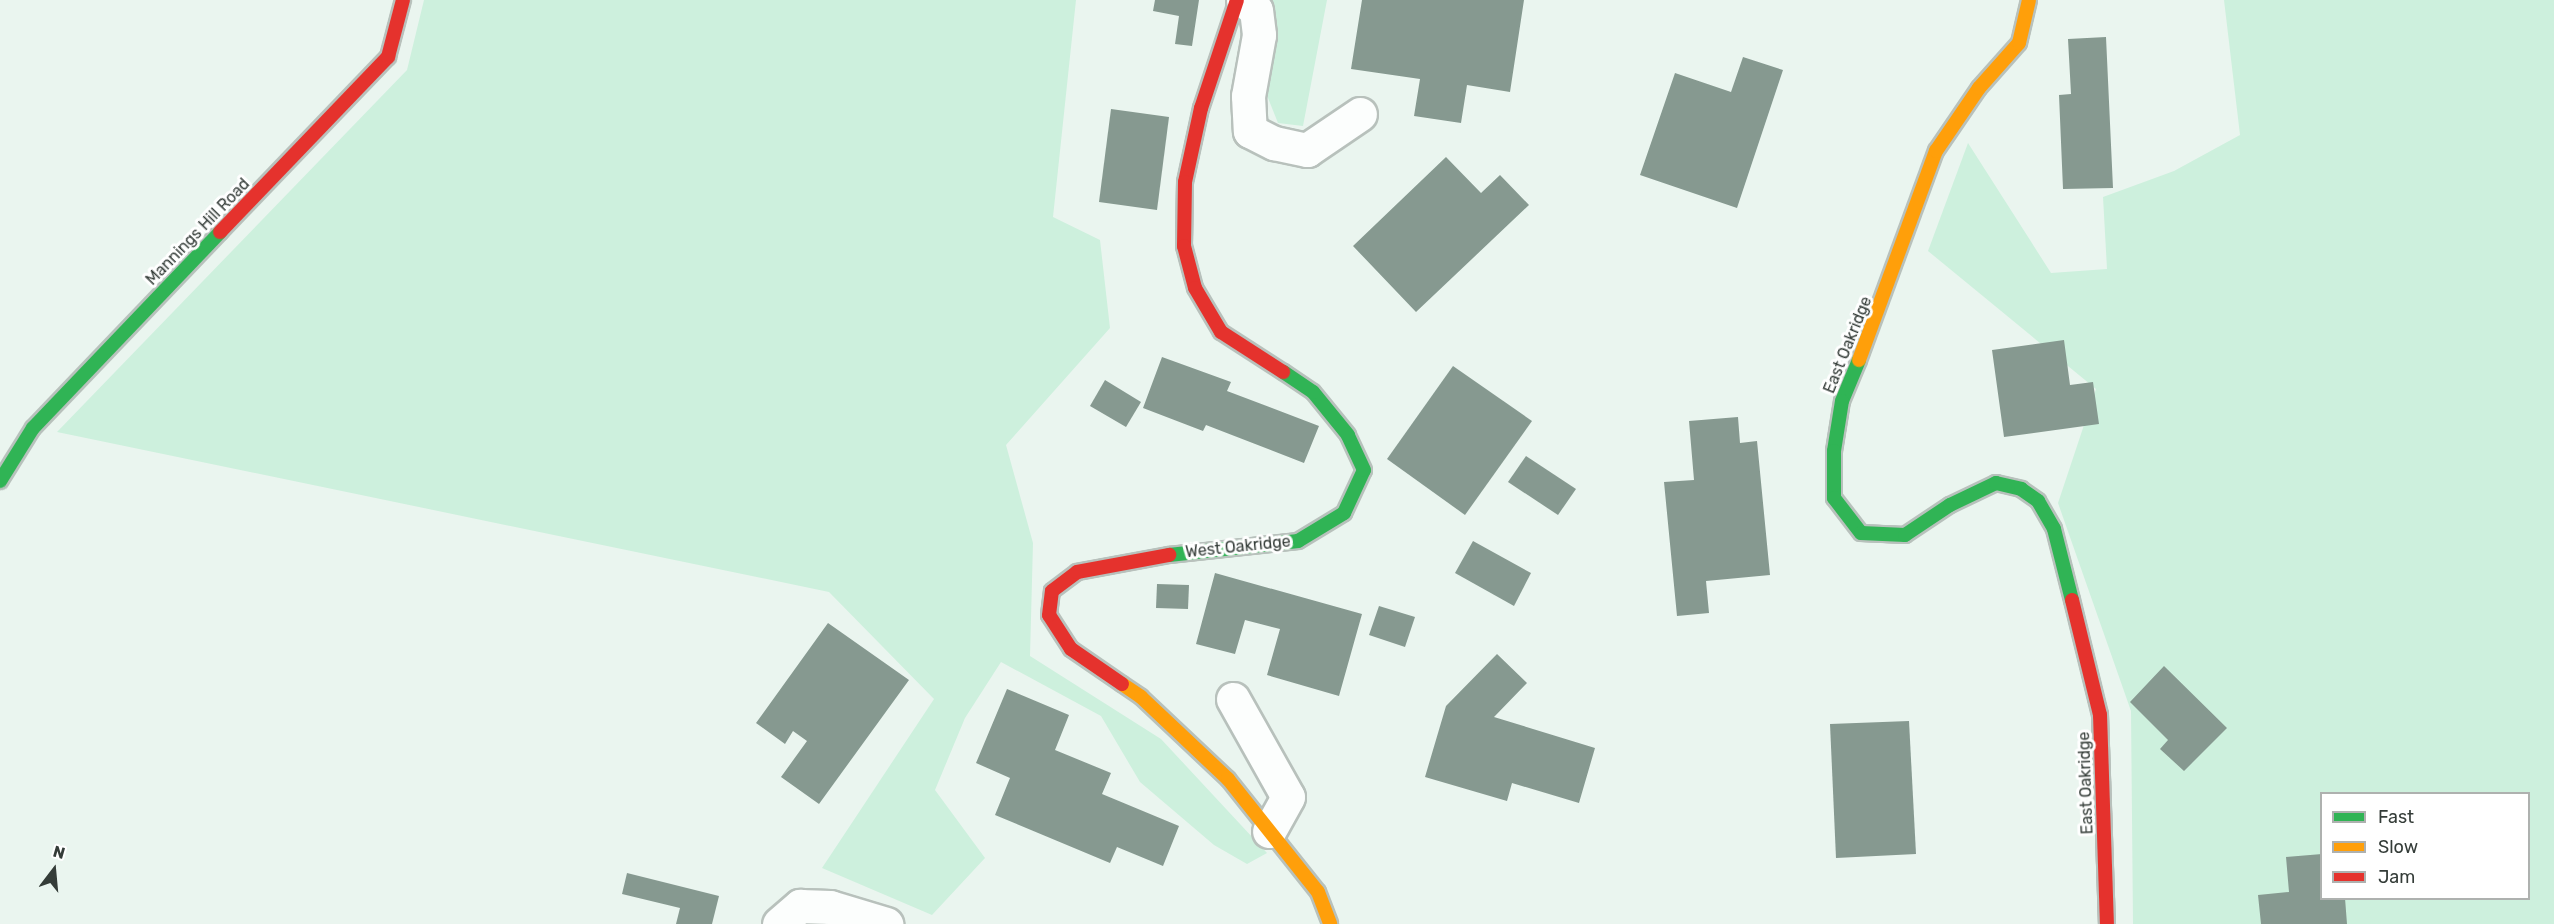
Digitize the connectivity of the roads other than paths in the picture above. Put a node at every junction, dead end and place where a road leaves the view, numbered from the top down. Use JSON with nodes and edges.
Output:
{"nodes":[{"id":1,"x":403,"y":0,"type":"edge"},
{"id":2,"x":1237,"y":0,"type":"edge"},
{"id":3,"x":1243,"y":0,"type":"edge"},
{"id":4,"x":2029,"y":0,"type":"edge"},
{"id":5,"x":1360,"y":114,"type":"dead end"},
{"id":6,"x":0,"y":481,"type":"edge"},
{"id":7,"x":1233,"y":699,"type":"dead end"},
{"id":8,"x":1269,"y":831,"type":"junction"},
{"id":9,"x":779,"y":924,"type":"edge"},
{"id":10,"x":886,"y":924,"type":"edge"},
{"id":11,"x":1330,"y":924,"type":"edge"},
{"id":12,"x":2107,"y":924,"type":"edge"}],
"edges":[{"from":1,"to":6,"type":"street","name":"Mannings Hill Road"},
{"from":2,"to":8,"type":"street","name":"West Oakridge"},
{"from":3,"to":5,"type":"street"},
{"from":4,"to":12,"type":"street","name":"East Oakridge"},
{"from":7,"to":8,"type":"street"},
{"from":8,"to":11,"type":"street","name":"West Oakridge"},
{"from":9,"to":10,"type":"street"}]}
